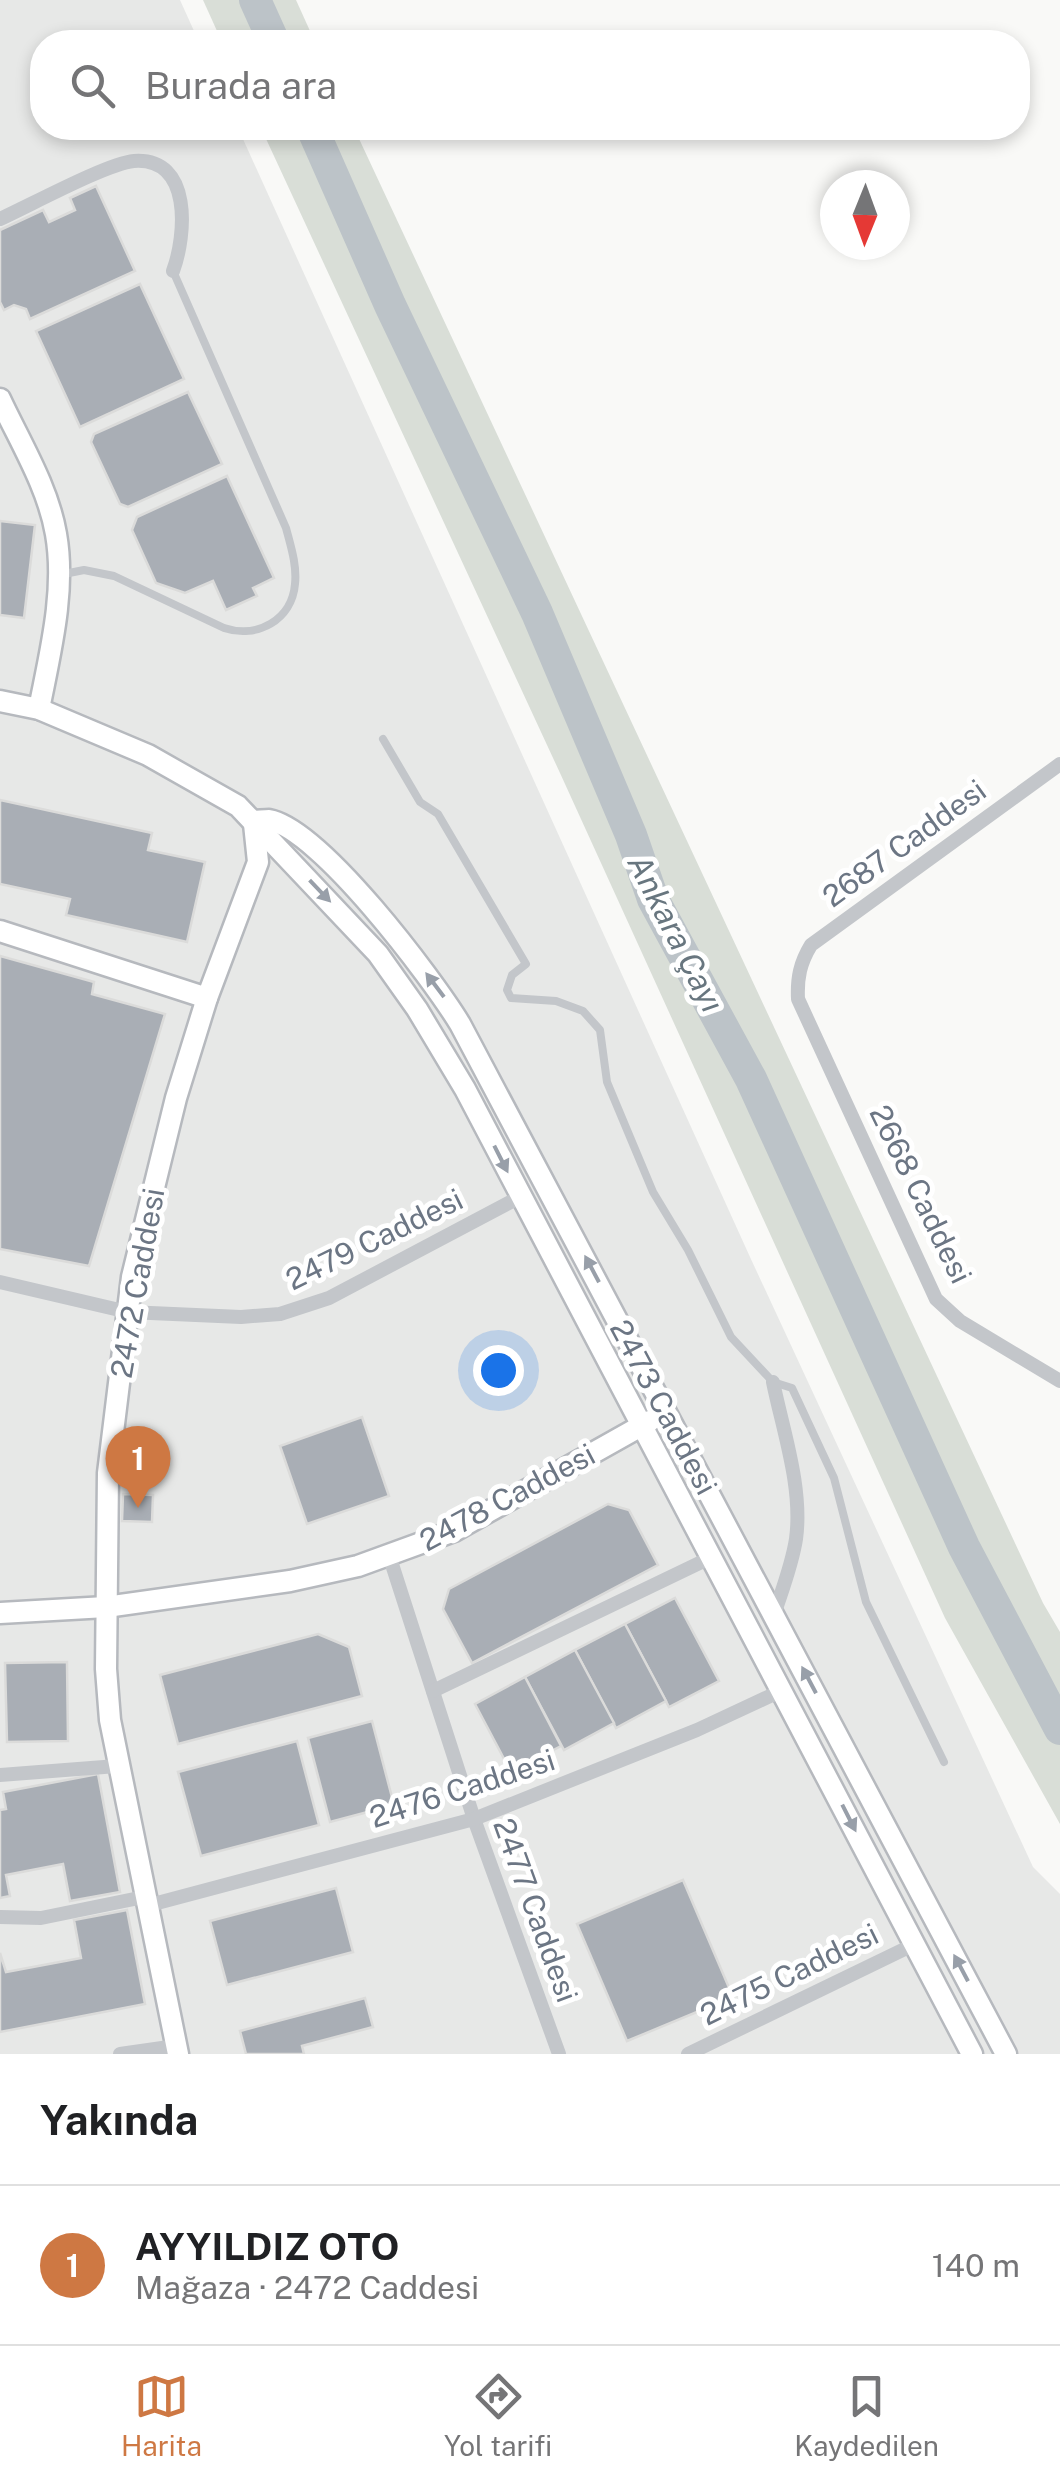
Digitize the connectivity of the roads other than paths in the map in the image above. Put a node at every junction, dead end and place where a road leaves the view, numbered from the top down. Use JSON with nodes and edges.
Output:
{"nodes":[{"id":1,"x":0,"y":219,"type":"edge"},
{"id":2,"x":173,"y":271,"type":"joint"},
{"id":3,"x":0,"y":399,"type":"edge"},
{"id":4,"x":59,"y":575,"type":"junction"},
{"id":5,"x":0,"y":701,"type":"edge"},
{"id":6,"x":40,"y":710,"type":"junction"},
{"id":7,"x":383,"y":739,"type":"dead end"},
{"id":8,"x":1060,"y":764,"type":"edge"},
{"id":9,"x":253,"y":821,"type":"junction"},
{"id":10,"x":0,"y":931,"type":"edge"},
{"id":11,"x":797,"y":980,"type":"joint"},
{"id":12,"x":207,"y":998,"type":"junction"},
{"id":13,"x":520,"y":1197,"type":"junction"},
{"id":14,"x":0,"y":1282,"type":"edge"},
{"id":15,"x":128,"y":1312,"type":"junction"},
{"id":16,"x":1060,"y":1381,"type":"edge"},
{"id":17,"x":773,"y":1382,"type":"junction"},
{"id":18,"x":666,"y":1412,"type":"junction"},
{"id":19,"x":642,"y":1426,"type":"junction"},
{"id":20,"x":389,"y":1555,"type":"junction"},
{"id":21,"x":712,"y":1557,"type":"junction"},
{"id":22,"x":106,"y":1608,"type":"junction"},
{"id":23,"x":0,"y":1613,"type":"edge"},
{"id":24,"x":774,"y":1615,"type":"junction"},
{"id":25,"x":783,"y":1690,"type":"junction"},
{"id":26,"x":433,"y":1691,"type":"junction"},
{"id":27,"x":944,"y":1762,"type":"dead end"},
{"id":28,"x":117,"y":1766,"type":"junction"},
{"id":29,"x":0,"y":1776,"type":"edge"},
{"id":30,"x":474,"y":1819,"type":"junction"},
{"id":31,"x":145,"y":1902,"type":"junction"},
{"id":32,"x":0,"y":1917,"type":"edge"},
{"id":33,"x":915,"y":1944,"type":"junction"},
{"id":34,"x":177,"y":2050,"type":"edge"},
{"id":35,"x":120,"y":2054,"type":"edge"},
{"id":36,"x":559,"y":2054,"type":"edge"},
{"id":37,"x":688,"y":2054,"type":"edge"},
{"id":38,"x":972,"y":2054,"type":"edge"},
{"id":39,"x":1006,"y":2054,"type":"edge"}],
"edges":[{"from":1,"to":2,"type":"street"},
{"from":2,"to":4,"type":"lane"},
{"from":3,"to":4,"type":"street"},
{"from":4,"to":6,"type":"street"},
{"from":5,"to":6,"type":"street","name":"2473 Caddesi"},
{"from":6,"to":9,"type":"street","name":"2473 Caddesi"},
{"from":7,"to":17,"type":"lane"},
{"from":8,"to":11,"type":"street","name":"2687 Caddesi"},
{"from":9,"to":12,"type":"street","name":"2472 Caddesi"},
{"from":9,"to":13,"type":"street","name":"2473 Caddesi","one_way":true},
{"from":18,"to":9,"type":"street","name":"2473 Caddesi","one_way":true},
{"from":10,"to":12,"type":"street"},
{"from":11,"to":16,"type":"street","name":"2668 Caddesi"},
{"from":12,"to":15,"type":"street","name":"2472 Caddesi"},
{"from":13,"to":15,"type":"street","name":"2479 Caddesi"},
{"from":13,"to":19,"type":"street","name":"2473 Caddesi"},
{"from":14,"to":15,"type":"street","name":"2479 Caddesi"},
{"from":15,"to":22,"type":"street","name":"2472 Caddesi"},
{"from":17,"to":24,"type":"street"},
{"from":17,"to":27,"type":"lane"},
{"from":18,"to":19,"type":"street","name":"2478 Caddesi"},
{"from":18,"to":24,"type":"street","name":"2473 Caddesi"},
{"from":19,"to":20,"type":"street","name":"2478 Caddesi"},
{"from":19,"to":21,"type":"street","name":"2473 Caddesi"},
{"from":20,"to":22,"type":"street","name":"2478 Caddesi"},
{"from":20,"to":26,"type":"street","name":"2477 Caddesi"},
{"from":21,"to":25,"type":"street","name":"2473 Caddesi"},
{"from":21,"to":26,"type":"street"},
{"from":22,"to":23,"type":"street","name":"2478 Caddesi"},
{"from":22,"to":28,"type":"street","name":"2472 Caddesi"},
{"from":39,"to":24,"type":"street","name":"2473 Caddesi","one_way":true},
{"from":25,"to":30,"type":"street","name":"2476 Caddesi"},
{"from":25,"to":33,"type":"street","name":"2473 Caddesi","one_way":true},
{"from":26,"to":30,"type":"street","name":"2477 Caddesi"},
{"from":28,"to":29,"type":"street"},
{"from":28,"to":31,"type":"street","name":"2472 Caddesi"},
{"from":30,"to":31,"type":"street","name":"2476 Caddesi"},
{"from":30,"to":36,"type":"street","name":"2477 Caddesi"},
{"from":31,"to":32,"type":"street","name":"2476 Caddesi"},
{"from":31,"to":34,"type":"street","name":"2472 Caddesi"},
{"from":33,"to":37,"type":"street","name":"2475 Caddesi"},
{"from":33,"to":38,"type":"street","name":"2473 Caddesi"},
{"from":34,"to":35,"type":"street"}]}
